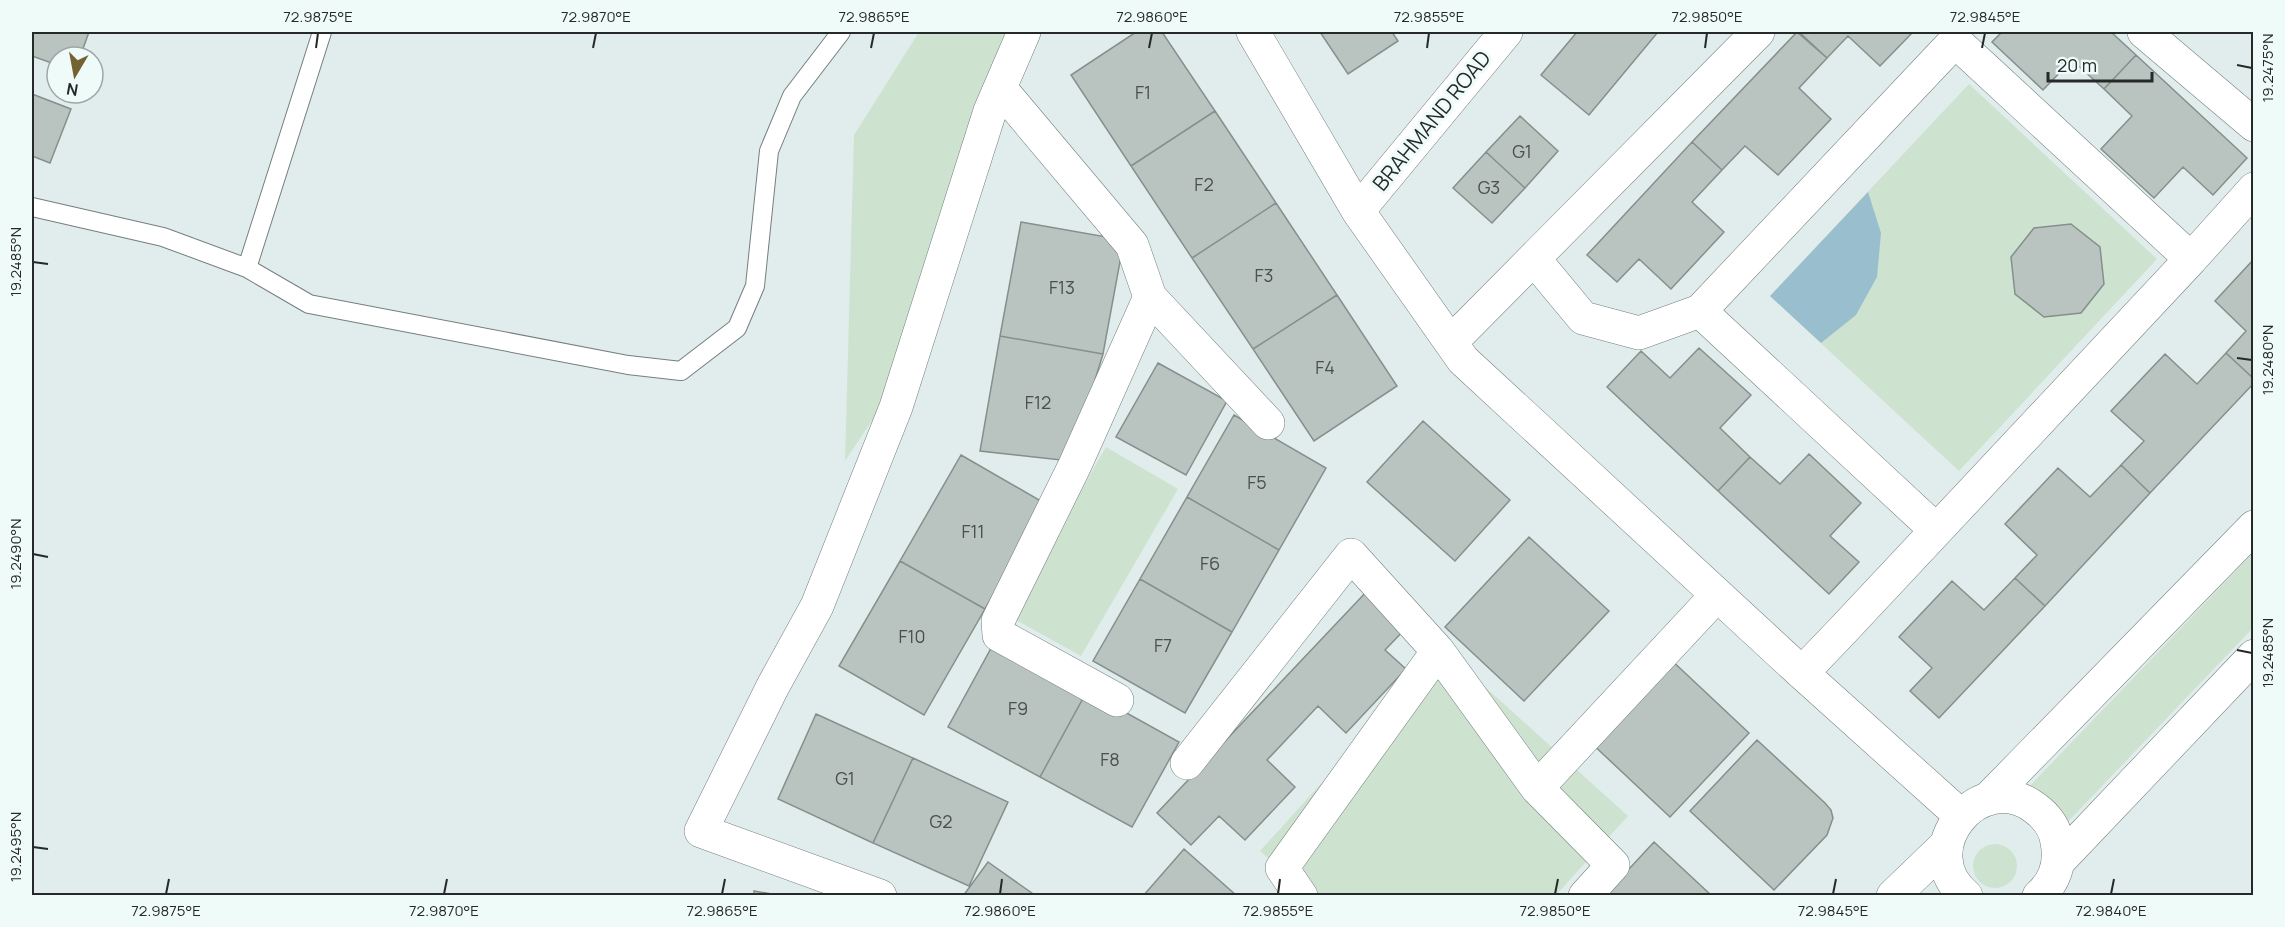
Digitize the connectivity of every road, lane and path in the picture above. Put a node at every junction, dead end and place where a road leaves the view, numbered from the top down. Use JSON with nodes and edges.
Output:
{"nodes":[{"id":1,"x":322,"y":32,"type":"edge"},
{"id":2,"x":841,"y":32,"type":"edge"},
{"id":3,"x":1024,"y":32,"type":"edge"},
{"id":4,"x":1253,"y":32,"type":"edge"},
{"id":5,"x":1506,"y":32,"type":"edge"},
{"id":6,"x":1758,"y":32,"type":"edge"},
{"id":7,"x":2145,"y":32,"type":"edge"},
{"id":8,"x":1000,"y":88,"type":"junction"},
{"id":9,"x":2253,"y":125,"type":"edge"},
{"id":10,"x":2253,"y":189,"type":"edge"},
{"id":11,"x":32,"y":207,"type":"edge"},
{"id":12,"x":1358,"y":211,"type":"junction"},
{"id":13,"x":1534,"y":259,"type":"junction"},
{"id":14,"x":2191,"y":259,"type":"junction"},
{"id":15,"x":247,"y":268,"type":"junction"},
{"id":16,"x":1150,"y":297,"type":"junction"},
{"id":17,"x":1701,"y":311,"type":"junction"},
{"id":18,"x":1451,"y":342,"type":"junction"},
{"id":19,"x":1268,"y":423,"type":"dead end"},
{"id":20,"x":2253,"y":527,"type":"edge"},
{"id":21,"x":1936,"y":530,"type":"junction"},
{"id":22,"x":1717,"y":595,"type":"junction"},
{"id":23,"x":1438,"y":651,"type":"junction"},
{"id":24,"x":2253,"y":656,"type":"edge"},
{"id":25,"x":1802,"y":673,"type":"junction"},
{"id":26,"x":1118,"y":700,"type":"dead end"},
{"id":27,"x":1187,"y":763,"type":"dead end"},
{"id":28,"x":1537,"y":788,"type":"junction"},
{"id":29,"x":1974,"y":807,"type":"junction"},
{"id":30,"x":1946,"y":845,"type":"junction"},
{"id":31,"x":2058,"y":862,"type":"junction"},
{"id":32,"x":880,"y":896,"type":"edge"},
{"id":33,"x":1301,"y":896,"type":"edge"},
{"id":34,"x":1585,"y":896,"type":"edge"},
{"id":35,"x":1893,"y":896,"type":"edge"},
{"id":36,"x":1966,"y":896,"type":"edge"},
{"id":37,"x":2039,"y":896,"type":"edge"}],
"edges":[{"from":1,"to":15,"type":"lane"},
{"from":2,"to":15,"type":"lane"},
{"from":3,"to":8,"type":"street"},
{"from":4,"to":12,"type":"street"},
{"from":5,"to":12,"type":"street","name":"BRAHMAND ROAD"},
{"from":6,"to":13,"type":"street"},
{"from":7,"to":9,"type":"street"},
{"from":8,"to":16,"type":"street"},
{"from":8,"to":32,"type":"street"},
{"from":10,"to":14,"type":"street"},
{"from":11,"to":15,"type":"lane"},
{"from":12,"to":18,"type":"street"},
{"from":13,"to":17,"type":"street"},
{"from":13,"to":18,"type":"street"},
{"from":14,"to":17,"type":"street"},
{"from":14,"to":21,"type":"street"},
{"from":16,"to":19,"type":"street"},
{"from":16,"to":26,"type":"street"},
{"from":17,"to":21,"type":"street"},
{"from":18,"to":22,"type":"street"},
{"from":20,"to":29,"type":"street"},
{"from":21,"to":25,"type":"street"},
{"from":22,"to":25,"type":"street"},
{"from":22,"to":28,"type":"street"},
{"from":23,"to":27,"type":"street"},
{"from":23,"to":28,"type":"street"},
{"from":23,"to":33,"type":"street"},
{"from":24,"to":31,"type":"street"},
{"from":25,"to":29,"type":"street"},
{"from":28,"to":34,"type":"street"},
{"from":29,"to":30,"type":"street"},
{"from":29,"to":31,"type":"street"},
{"from":30,"to":35,"type":"street"},
{"from":30,"to":36,"type":"street"},
{"from":31,"to":37,"type":"street"}]}
